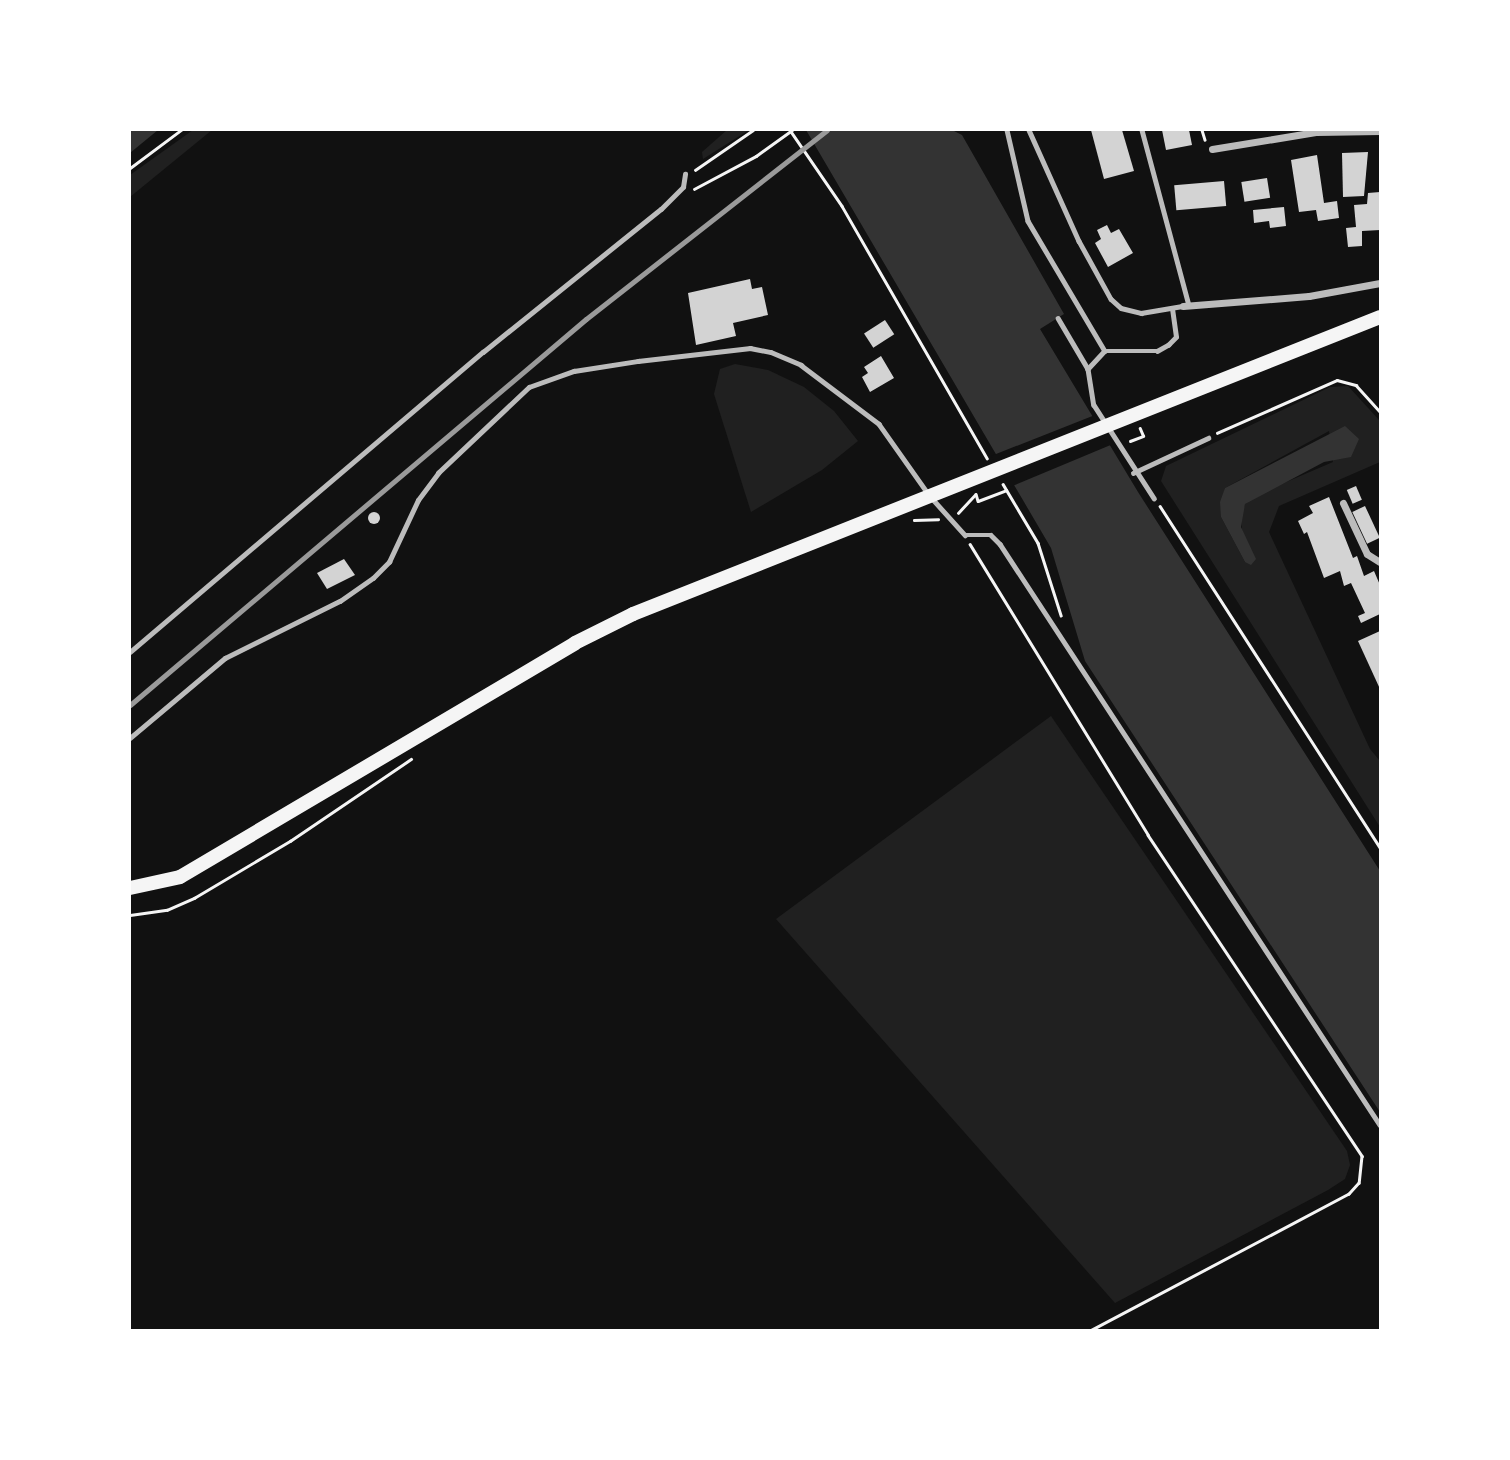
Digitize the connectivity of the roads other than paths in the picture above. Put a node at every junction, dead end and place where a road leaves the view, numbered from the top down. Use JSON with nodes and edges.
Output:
{"nodes":[{"id":1,"x":1007,"y":130,"type":"edge"},
{"id":2,"x":1030,"y":130,"type":"edge"},
{"id":3,"x":1142,"y":130,"type":"edge"},
{"id":4,"x":1381,"y":131,"type":"edge"},
{"id":5,"x":1212,"y":149,"type":"dead end"},
{"id":6,"x":685,"y":174,"type":"road end"},
{"id":7,"x":1381,"y":283,"type":"edge"},
{"id":8,"x":1186,"y":306,"type":"junction"},
{"id":9,"x":1172,"y":309,"type":"junction"},
{"id":10,"x":1381,"y":317,"type":"edge"},
{"id":11,"x":1058,"y":318,"type":"dead end"},
{"id":12,"x":1105,"y":351,"type":"junction"},
{"id":13,"x":1088,"y":369,"type":"junction"},
{"id":14,"x":1208,"y":438,"type":"road end"},
{"id":15,"x":1133,"y":473,"type":"junction"},
{"id":16,"x":929,"y":495,"type":"junction"},
{"id":17,"x":1154,"y":498,"type":"road end"},
{"id":18,"x":1343,"y":503,"type":"dead end"},
{"id":19,"x":1381,"y":562,"type":"edge"},
{"id":20,"x":130,"y":652,"type":"edge"},
{"id":21,"x":130,"y":738,"type":"edge"},
{"id":22,"x":130,"y":888,"type":"edge"},
{"id":23,"x":1381,"y":1125,"type":"edge"}],
"edges":[{"from":1,"to":12,"type":"lane"},
{"from":2,"to":9,"type":"lane"},
{"from":3,"to":8,"type":"lane"},
{"from":4,"to":5,"type":"street"},
{"from":6,"to":20,"type":"lane"},
{"from":7,"to":8,"type":"street"},
{"from":8,"to":9,"type":"lane"},
{"from":9,"to":12,"type":"lane"},
{"from":10,"to":16,"type":"main road"},
{"from":11,"to":13,"type":"lane"},
{"from":12,"to":13,"type":"lane"},
{"from":13,"to":15,"type":"lane"},
{"from":14,"to":15,"type":"lane"},
{"from":15,"to":17,"type":"lane"},
{"from":16,"to":21,"type":"lane"},
{"from":16,"to":22,"type":"main road"},
{"from":16,"to":23,"type":"lane"},
{"from":18,"to":19,"type":"street"}]}
